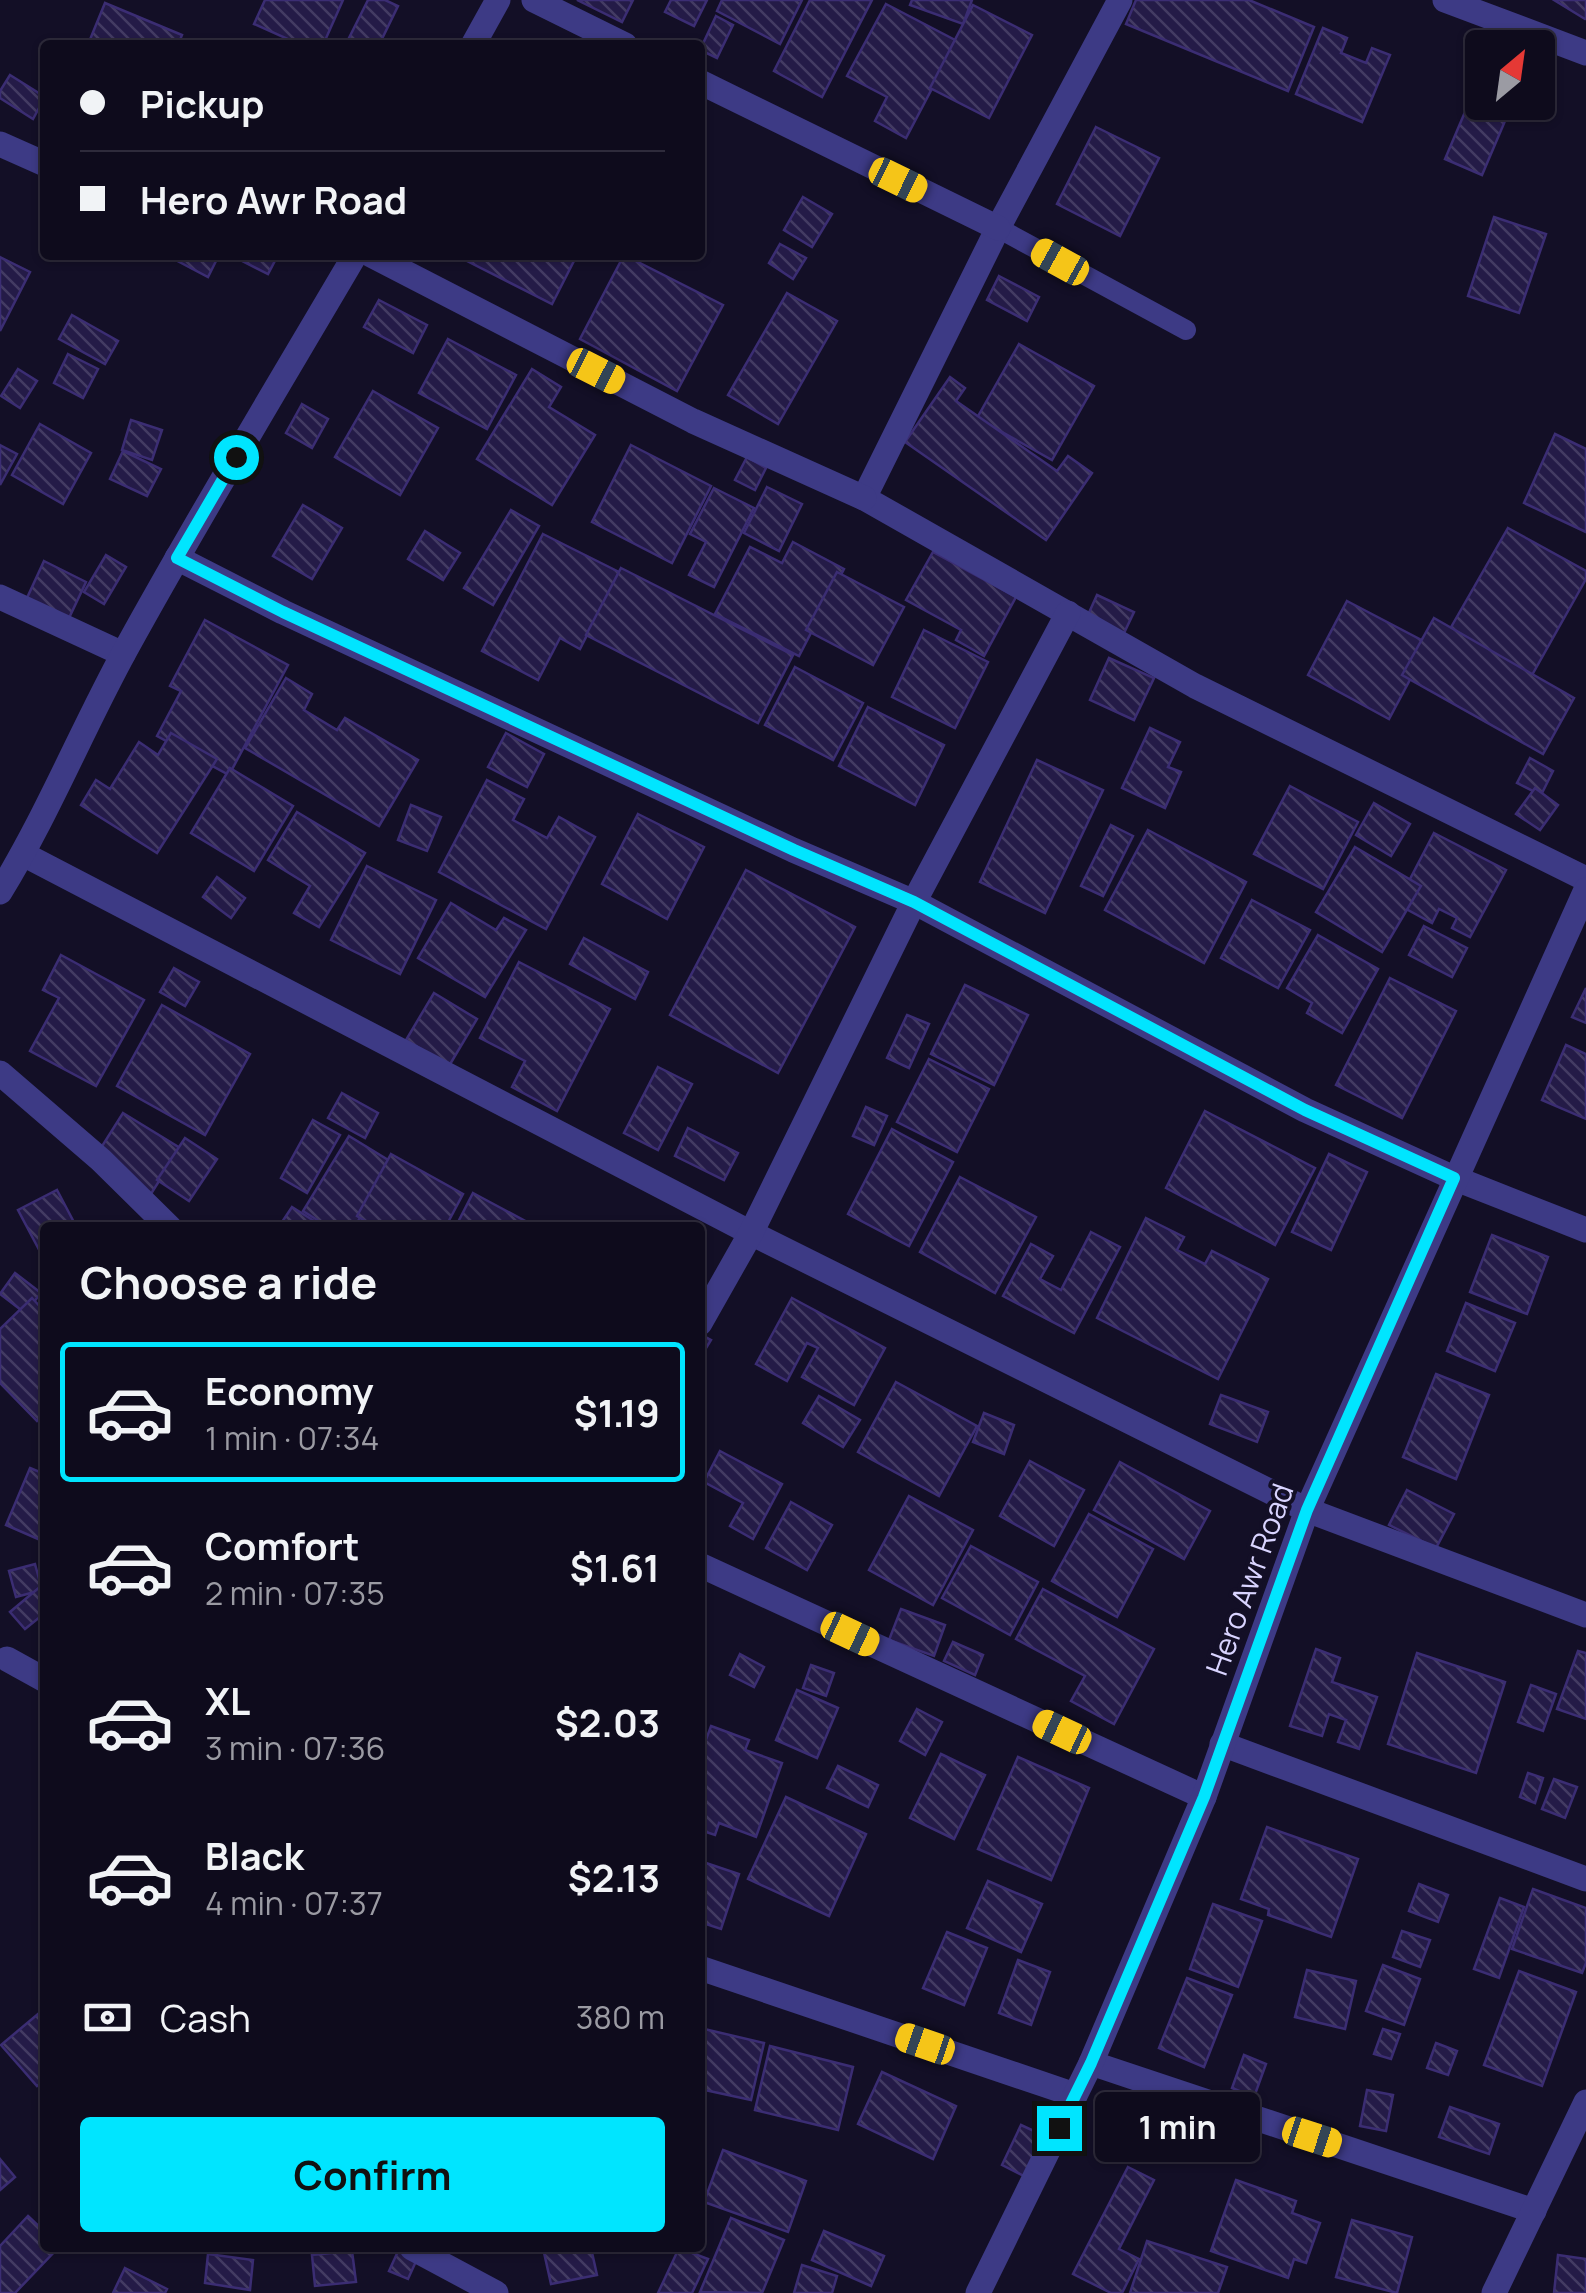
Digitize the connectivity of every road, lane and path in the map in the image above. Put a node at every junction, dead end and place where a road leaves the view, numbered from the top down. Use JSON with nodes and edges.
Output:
{"nodes":[{"id":1,"x":498,"y":0,"type":"edge"},
{"id":2,"x":534,"y":0,"type":"edge"},
{"id":3,"x":1120,"y":0,"type":"edge"},
{"id":4,"x":1445,"y":0,"type":"edge"},
{"id":5,"x":476,"y":40,"type":"edge"},
{"id":6,"x":616,"y":40,"type":"edge"},
{"id":7,"x":1586,"y":53,"type":"edge"},
{"id":8,"x":705,"y":84,"type":"edge"},
{"id":9,"x":0,"y":144,"type":"edge"},
{"id":10,"x":40,"y":162,"type":"edge"},
{"id":11,"x":998,"y":228,"type":"junction"},
{"id":12,"x":352,"y":260,"type":"edge"},
{"id":13,"x":381,"y":260,"type":"edge"},
{"id":14,"x":1186,"y":330,"type":"dead end"},
{"id":15,"x":864,"y":498,"type":"junction"},
{"id":16,"x":177,"y":558,"type":"junction"},
{"id":17,"x":0,"y":597,"type":"edge"},
{"id":18,"x":1068,"y":613,"type":"junction"},
{"id":19,"x":123,"y":654,"type":"junction"},
{"id":20,"x":23,"y":854,"type":"junction"},
{"id":21,"x":0,"y":892,"type":"edge"},
{"id":22,"x":1584,"y":895,"type":"edge"},
{"id":23,"x":914,"y":902,"type":"junction"},
{"id":24,"x":0,"y":1074,"type":"edge"},
{"id":25,"x":1454,"y":1178,"type":"junction"},
{"id":26,"x":164,"y":1222,"type":"edge"},
{"id":27,"x":1586,"y":1230,"type":"edge"},
{"id":28,"x":751,"y":1233,"type":"junction"},
{"id":29,"x":705,"y":1314,"type":"edge"},
{"id":30,"x":1307,"y":1510,"type":"junction"},
{"id":31,"x":705,"y":1567,"type":"edge"},
{"id":32,"x":1586,"y":1615,"type":"edge"},
{"id":33,"x":6,"y":1659,"type":"dead end"},
{"id":34,"x":40,"y":1677,"type":"edge"},
{"id":35,"x":1222,"y":1744,"type":"junction"},
{"id":36,"x":1204,"y":1797,"type":"junction"},
{"id":37,"x":1586,"y":1880,"type":"edge"},
{"id":38,"x":705,"y":1970,"type":"edge"},
{"id":39,"x":1091,"y":2063,"type":"junction"},
{"id":40,"x":1076,"y":2096,"type":"junction"},
{"id":41,"x":1586,"y":2102,"type":"edge"},
{"id":42,"x":1534,"y":2210,"type":"junction"},
{"id":43,"x":419,"y":2252,"type":"edge"},
{"id":44,"x":496,"y":2293,"type":"edge"},
{"id":45,"x":978,"y":2293,"type":"edge"},
{"id":46,"x":1494,"y":2293,"type":"edge"}],
"edges":[{"from":1,"to":5,"type":"street"},
{"from":2,"to":6,"type":"street"},
{"from":3,"to":11,"type":"street"},
{"from":4,"to":7,"type":"street"},
{"from":8,"to":11,"type":"street"},
{"from":9,"to":10,"type":"street"},
{"from":11,"to":14,"type":"lane"},
{"from":11,"to":15,"type":"street"},
{"from":12,"to":16,"type":"street"},
{"from":13,"to":15,"type":"street"},
{"from":15,"to":18,"type":"street"},
{"from":16,"to":19,"type":"street"},
{"from":16,"to":23,"type":"street"},
{"from":17,"to":19,"type":"street"},
{"from":18,"to":22,"type":"street"},
{"from":18,"to":23,"type":"street"},
{"from":19,"to":20,"type":"street"},
{"from":20,"to":21,"type":"street"},
{"from":20,"to":28,"type":"street"},
{"from":22,"to":25,"type":"street","name":"Hero Awr Road"},
{"from":23,"to":25,"type":"street"},
{"from":23,"to":28,"type":"street"},
{"from":24,"to":26,"type":"street"},
{"from":25,"to":27,"type":"street"},
{"from":25,"to":30,"type":"street","name":"Hero Awr Road"},
{"from":28,"to":29,"type":"street"},
{"from":28,"to":30,"type":"street"},
{"from":30,"to":32,"type":"street"},
{"from":30,"to":35,"type":"street","name":"Hero Awr Road"},
{"from":31,"to":36,"type":"street"},
{"from":33,"to":34,"type":"street"},
{"from":35,"to":36,"type":"street","name":"Hero Awr Road"},
{"from":35,"to":37,"type":"street"},
{"from":36,"to":39,"type":"street","name":"Hero Awr Road"},
{"from":38,"to":40,"type":"street"},
{"from":39,"to":40,"type":"street","name":"Hero Awr Road"},
{"from":39,"to":42,"type":"street"},
{"from":40,"to":45,"type":"street","name":"Hero Awr Road"},
{"from":41,"to":42,"type":"street"},
{"from":42,"to":46,"type":"street"},
{"from":43,"to":44,"type":"street"}]}
